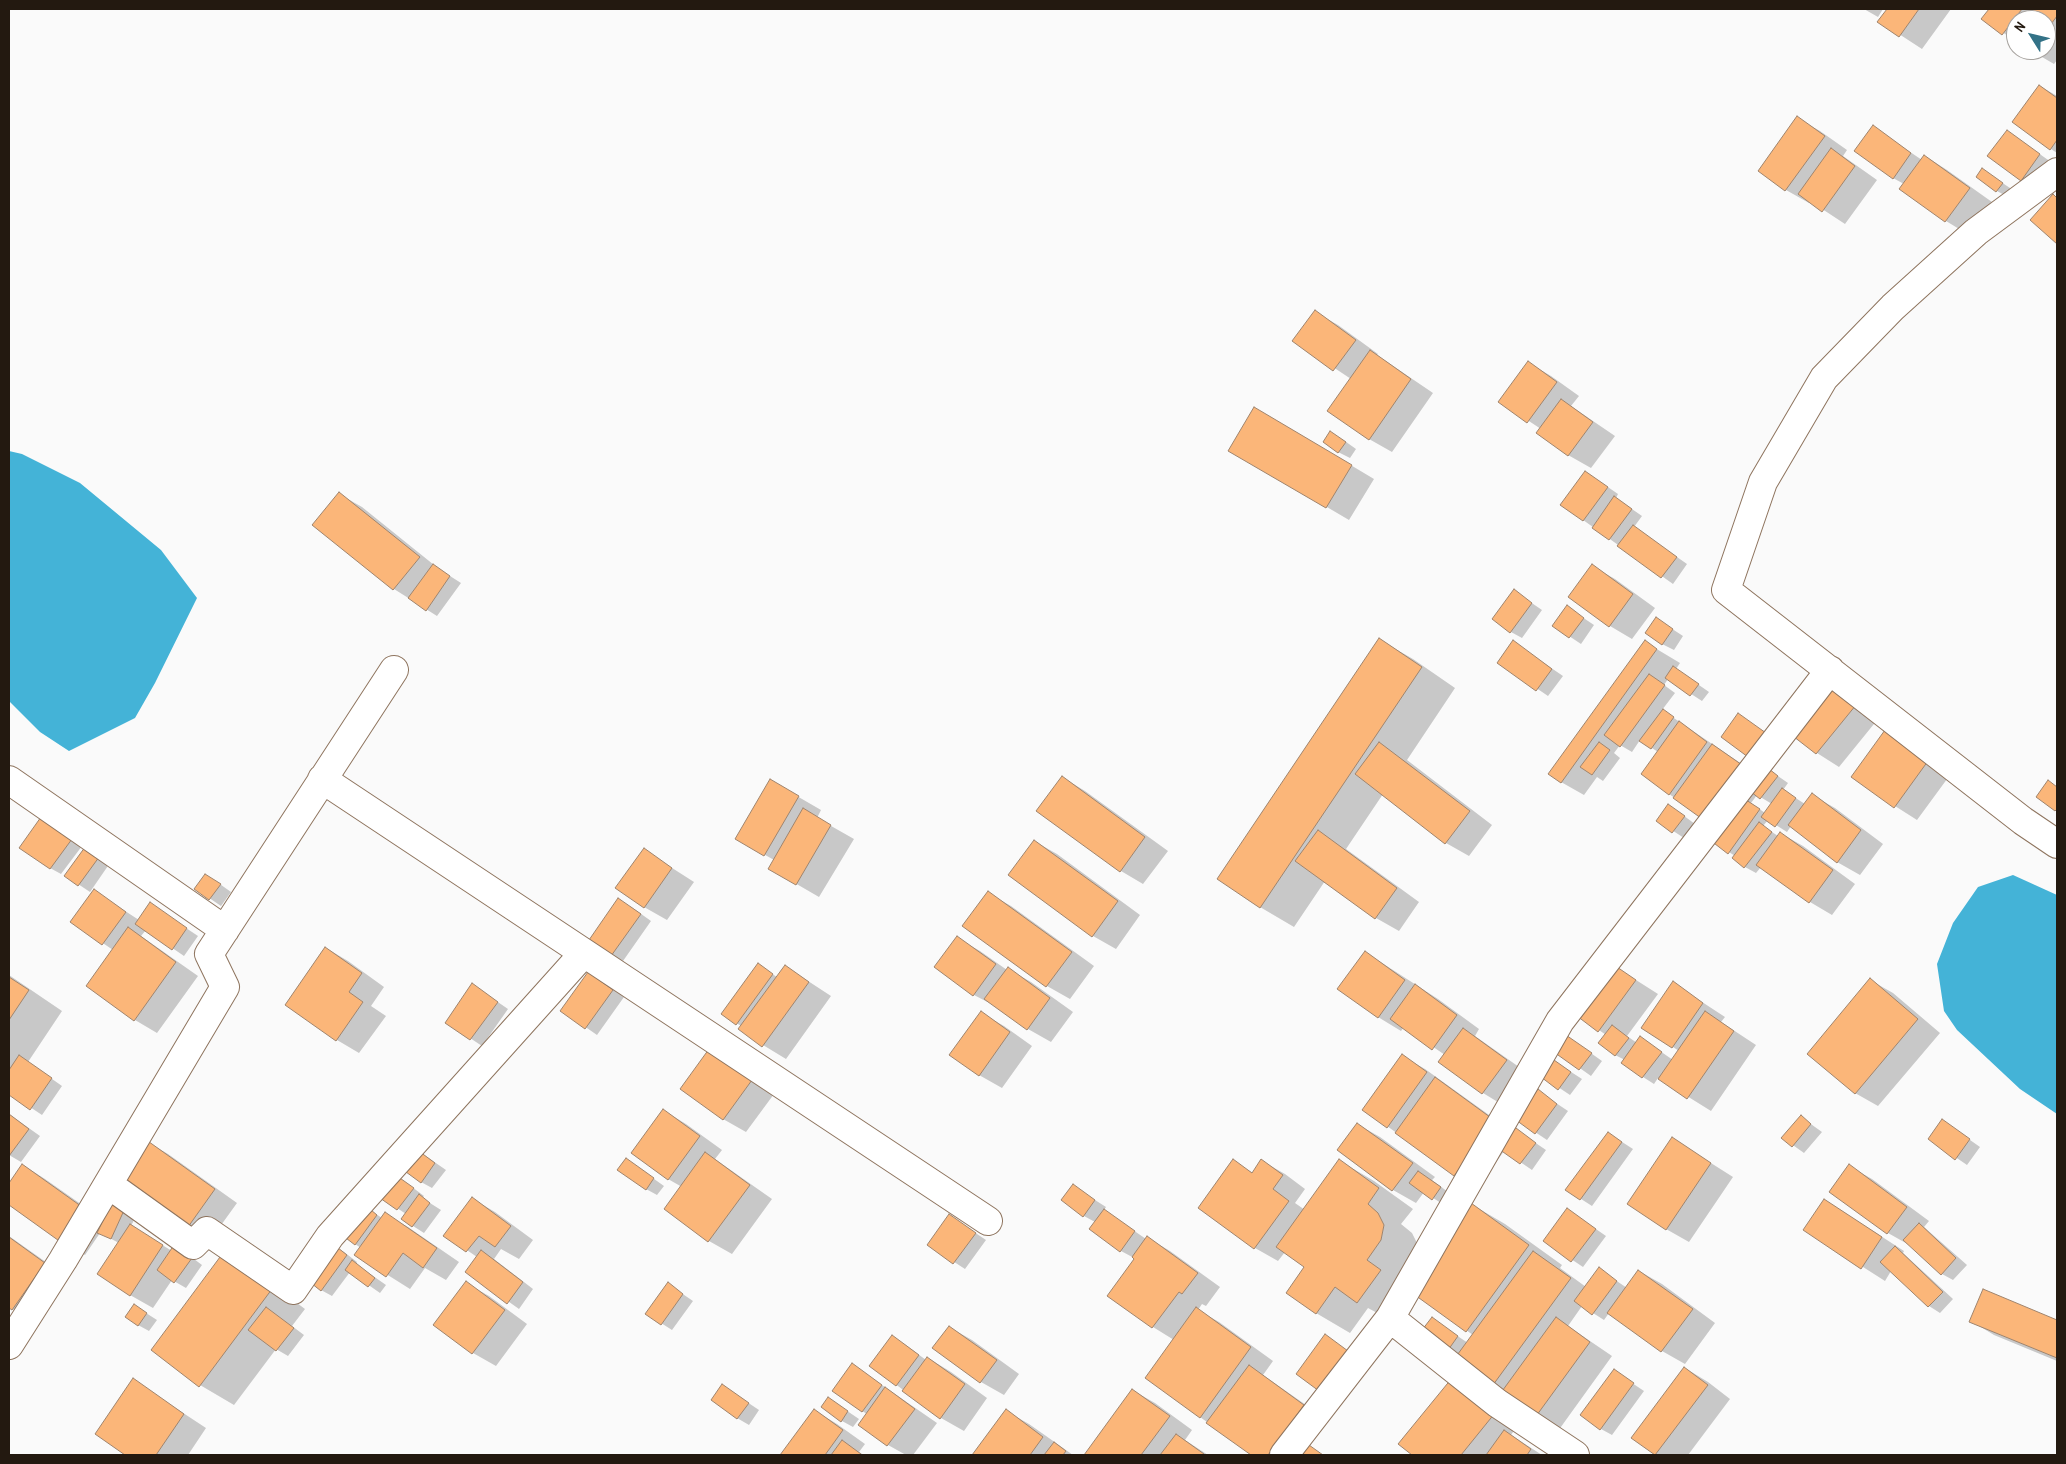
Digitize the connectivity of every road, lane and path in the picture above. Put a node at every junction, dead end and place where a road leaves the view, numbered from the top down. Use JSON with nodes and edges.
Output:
{"nodes":[{"id":1,"x":2057,"y":172,"type":"edge"},
{"id":2,"x":394,"y":670,"type":"dead end"},
{"id":3,"x":1830,"y":670,"type":"junction"},
{"id":4,"x":322,"y":779,"type":"junction"},
{"id":5,"x":9,"y":780,"type":"edge"},
{"id":6,"x":2057,"y":844,"type":"edge"},
{"id":7,"x":225,"y":930,"type":"junction"},
{"id":8,"x":584,"y":953,"type":"junction"},
{"id":9,"x":108,"y":1184,"type":"junction"},
{"id":10,"x":988,"y":1220,"type":"dead end"},
{"id":11,"x":1390,"y":1318,"type":"junction"},
{"id":12,"x":9,"y":1345,"type":"edge"},
{"id":13,"x":1284,"y":1455,"type":"edge"},
{"id":14,"x":1575,"y":1455,"type":"edge"}],
"edges":[{"from":1,"to":3,"type":"street"},
{"from":2,"to":4,"type":"street"},
{"from":3,"to":6,"type":"street"},
{"from":3,"to":11,"type":"street"},
{"from":4,"to":7,"type":"street"},
{"from":4,"to":8,"type":"street"},
{"from":5,"to":7,"type":"street"},
{"from":7,"to":9,"type":"street"},
{"from":8,"to":9,"type":"street"},
{"from":8,"to":10,"type":"street"},
{"from":9,"to":12,"type":"street"},
{"from":11,"to":13,"type":"street"},
{"from":11,"to":14,"type":"street"}]}
